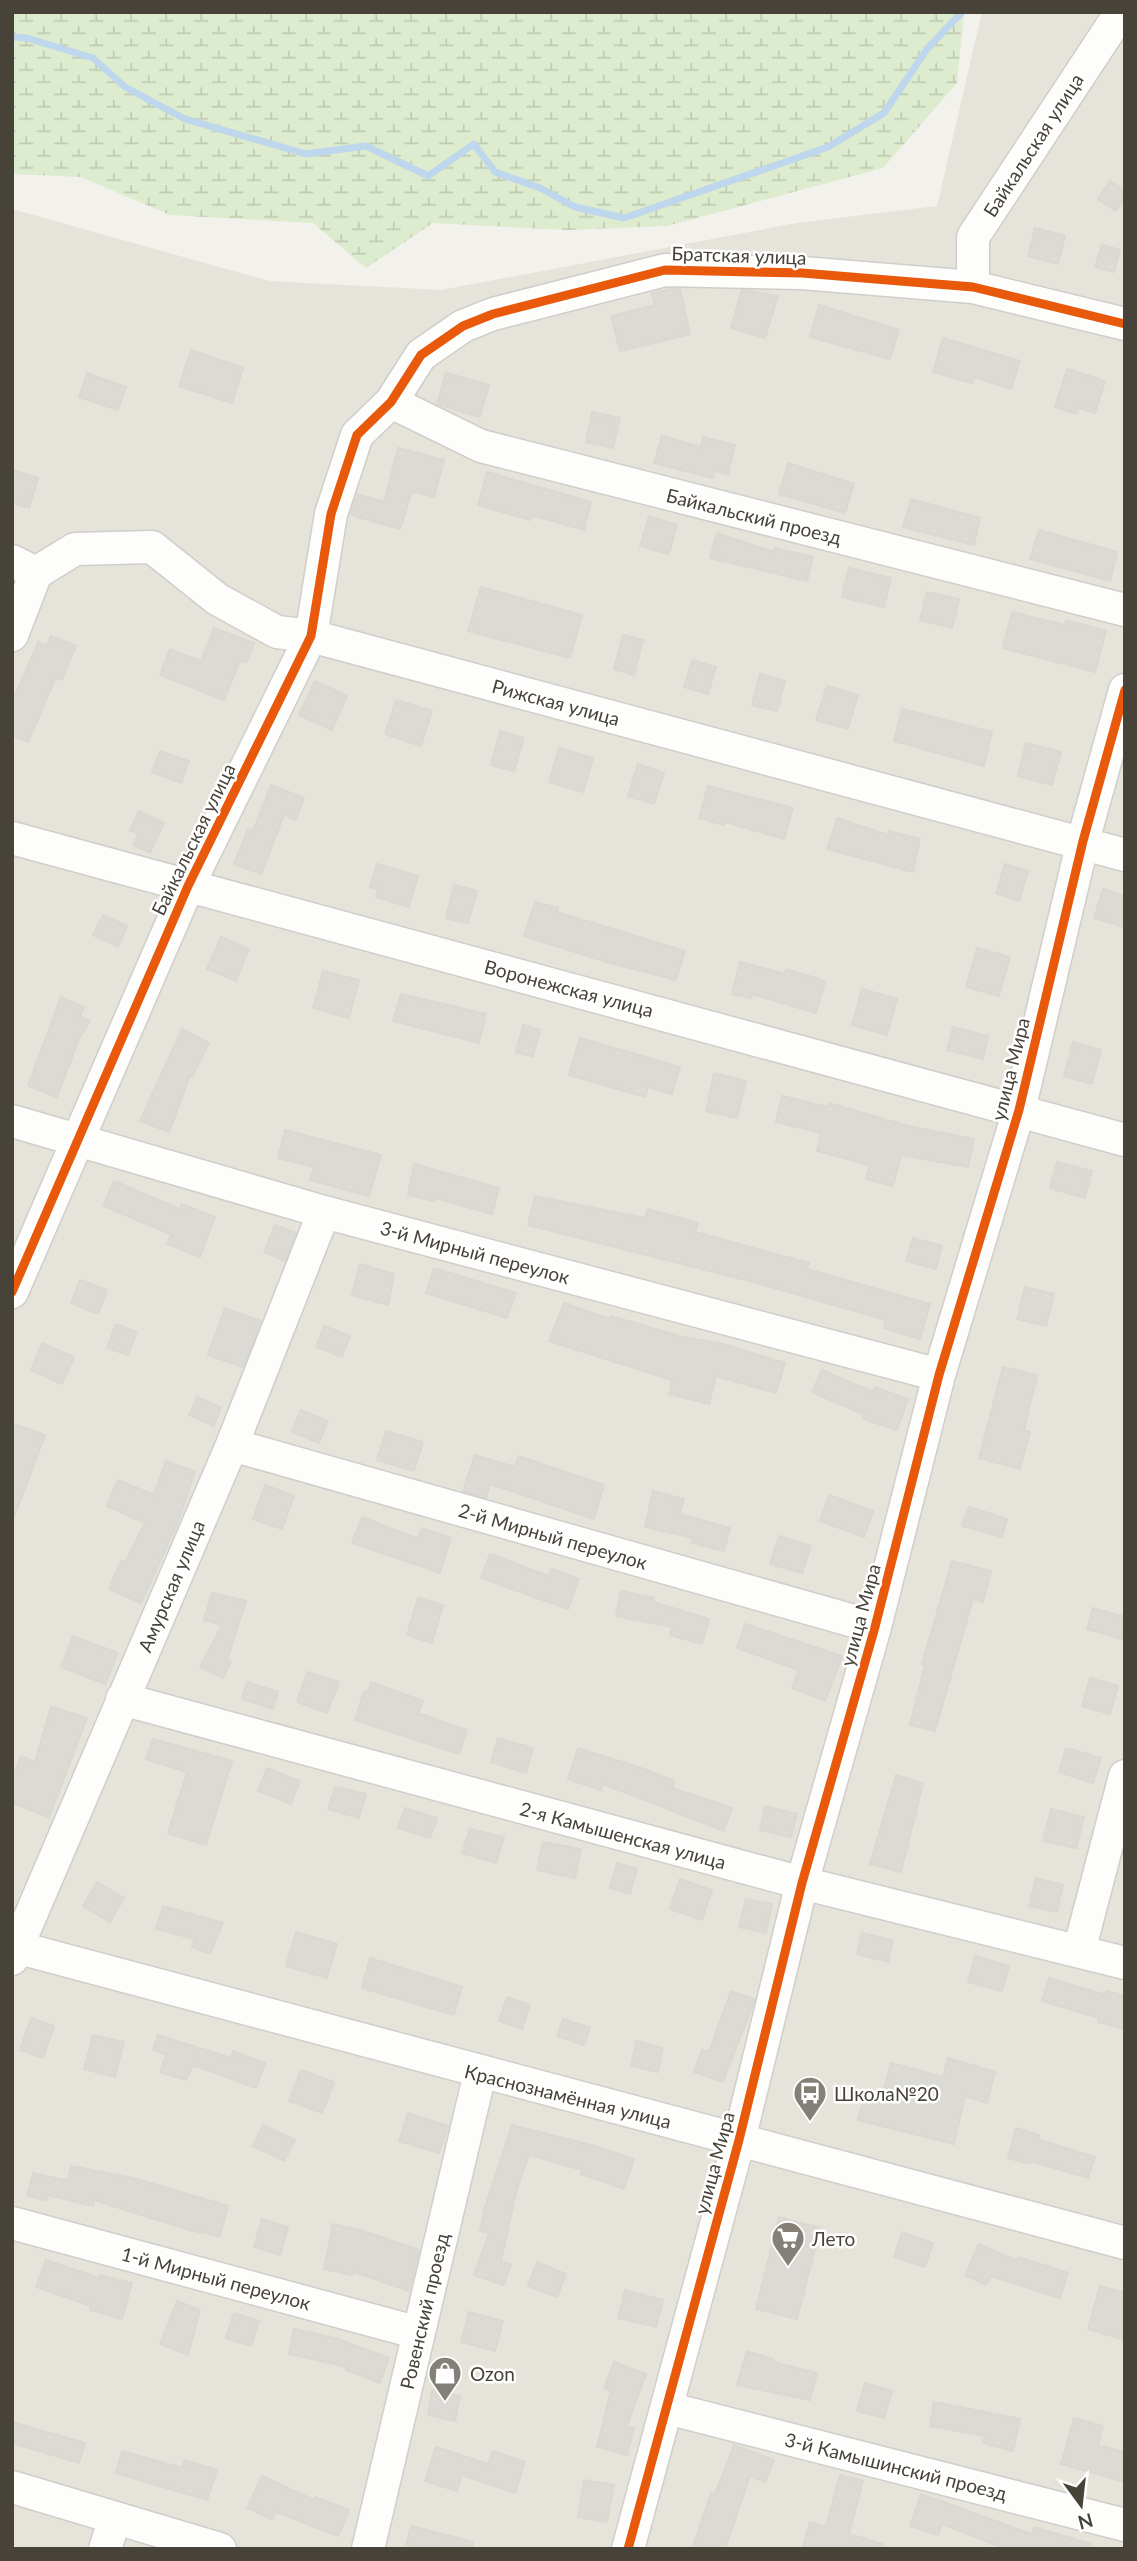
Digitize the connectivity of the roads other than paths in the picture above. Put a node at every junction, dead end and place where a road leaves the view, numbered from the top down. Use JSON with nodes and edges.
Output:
{"nodes":[{"id":1,"x":1121,"y":12,"type":"edge"},
{"id":2,"x":973,"y":287,"type":"junction"},
{"id":3,"x":1125,"y":324,"type":"edge"},
{"id":4,"x":391,"y":402,"type":"junction"},
{"id":5,"x":24,"y":567,"type":"edge"},
{"id":6,"x":1125,"y":610,"type":"edge"},
{"id":7,"x":12,"y":635,"type":"edge"},
{"id":8,"x":311,"y":636,"type":"junction"},
{"id":9,"x":1125,"y":691,"type":"edge"},
{"id":10,"x":12,"y":838,"type":"edge"},
{"id":11,"x":1083,"y":841,"type":"junction"},
{"id":12,"x":1125,"y":855,"type":"edge"},
{"id":13,"x":188,"y":886,"type":"junction"},
{"id":14,"x":1019,"y":1110,"type":"junction"},
{"id":15,"x":12,"y":1121,"type":"edge"},
{"id":16,"x":76,"y":1140,"type":"junction"},
{"id":17,"x":1125,"y":1140,"type":"edge"},
{"id":18,"x":324,"y":1212,"type":"junction"},
{"id":19,"x":12,"y":1292,"type":"edge"},
{"id":20,"x":939,"y":1375,"type":"junction"},
{"id":21,"x":232,"y":1445,"type":"junction"},
{"id":22,"x":876,"y":1627,"type":"junction"},
{"id":23,"x":122,"y":1699,"type":"junction"},
{"id":24,"x":1125,"y":1776,"type":"edge"},
{"id":25,"x":802,"y":1883,"type":"junction"},
{"id":26,"x":14,"y":1951,"type":"edge"},
{"id":27,"x":1079,"y":1951,"type":"junction"},
{"id":28,"x":1125,"y":1963,"type":"edge"},
{"id":29,"x":480,"y":2073,"type":"junction"},
{"id":30,"x":739,"y":2140,"type":"junction"},
{"id":31,"x":12,"y":2224,"type":"edge"},
{"id":32,"x":1125,"y":2243,"type":"edge"},
{"id":33,"x":419,"y":2333,"type":"junction"},
{"id":34,"x":667,"y":2408,"type":"junction"},
{"id":35,"x":12,"y":2487,"type":"edge"},
{"id":36,"x":115,"y":2518,"type":"junction"},
{"id":37,"x":1125,"y":2525,"type":"edge"},
{"id":38,"x":105,"y":2549,"type":"edge"},
{"id":39,"x":220,"y":2549,"type":"edge"},
{"id":40,"x":368,"y":2549,"type":"edge"},
{"id":41,"x":628,"y":2549,"type":"edge"}],
"edges":[{"from":1,"to":2,"type":"street","name":"Байкальская улица"},
{"from":2,"to":3,"type":"street","name":"Братская улица"},
{"from":2,"to":4,"type":"street","name":"Братская улица"},
{"from":4,"to":6,"type":"street","name":"Байкальский проезд"},
{"from":4,"to":8,"type":"street","name":"Байкальская улица"},
{"from":5,"to":7,"type":"street"},
{"from":5,"to":8,"type":"street","name":"Рижская улица"},
{"from":8,"to":11,"type":"street","name":"Рижская улица"},
{"from":8,"to":13,"type":"street","name":"Байкальская улица"},
{"from":9,"to":11,"type":"street","name":"улица Мира"},
{"from":10,"to":13,"type":"street","name":"Воронежская улица"},
{"from":11,"to":12,"type":"street","name":"Рижская улица"},
{"from":11,"to":14,"type":"street","name":"улица Мира"},
{"from":13,"to":14,"type":"street","name":"Воронежская улица"},
{"from":13,"to":16,"type":"street","name":"Байкальская улица"},
{"from":14,"to":17,"type":"street","name":"Воронежская улица"},
{"from":14,"to":20,"type":"street","name":"улица Мира"},
{"from":15,"to":16,"type":"street","name":"3-й Мирный переулок"},
{"from":16,"to":18,"type":"street","name":"3-й Мирный переулок"},
{"from":16,"to":19,"type":"street","name":"Байкальская улица"},
{"from":18,"to":20,"type":"street","name":"3-й Мирный переулок"},
{"from":18,"to":21,"type":"street","name":"Амурская улица"},
{"from":20,"to":22,"type":"street","name":"улица Мира"},
{"from":21,"to":22,"type":"street","name":"2-й Мирный переулок"},
{"from":21,"to":23,"type":"street","name":"Амурская улица"},
{"from":22,"to":25,"type":"street","name":"улица Мира"},
{"from":23,"to":25,"type":"street","name":"2-я Камышенская улица"},
{"from":23,"to":26,"type":"street","name":"Амурская улица"},
{"from":24,"to":27,"type":"street"},
{"from":25,"to":27,"type":"street","name":"2-я Камышенская улица"},
{"from":25,"to":30,"type":"street","name":"улица Мира"},
{"from":26,"to":29,"type":"street","name":"Краснознамённая улица"},
{"from":27,"to":28,"type":"street","name":"2-я Камышенская улица"},
{"from":29,"to":30,"type":"street","name":"Краснознамённая улица"},
{"from":29,"to":33,"type":"street","name":"Ровенский проезд"},
{"from":30,"to":32,"type":"street","name":"Краснознамённая улица"},
{"from":30,"to":34,"type":"street","name":"улица Мира"},
{"from":31,"to":33,"type":"street","name":"1-й Мирный переулок"},
{"from":33,"to":40,"type":"street","name":"Ровенский проезд"},
{"from":34,"to":37,"type":"street","name":"3-й Камышинский проезд"},
{"from":34,"to":41,"type":"street","name":"улица Мира"},
{"from":35,"to":36,"type":"street"},
{"from":36,"to":38,"type":"street"},
{"from":36,"to":39,"type":"street"}]}
